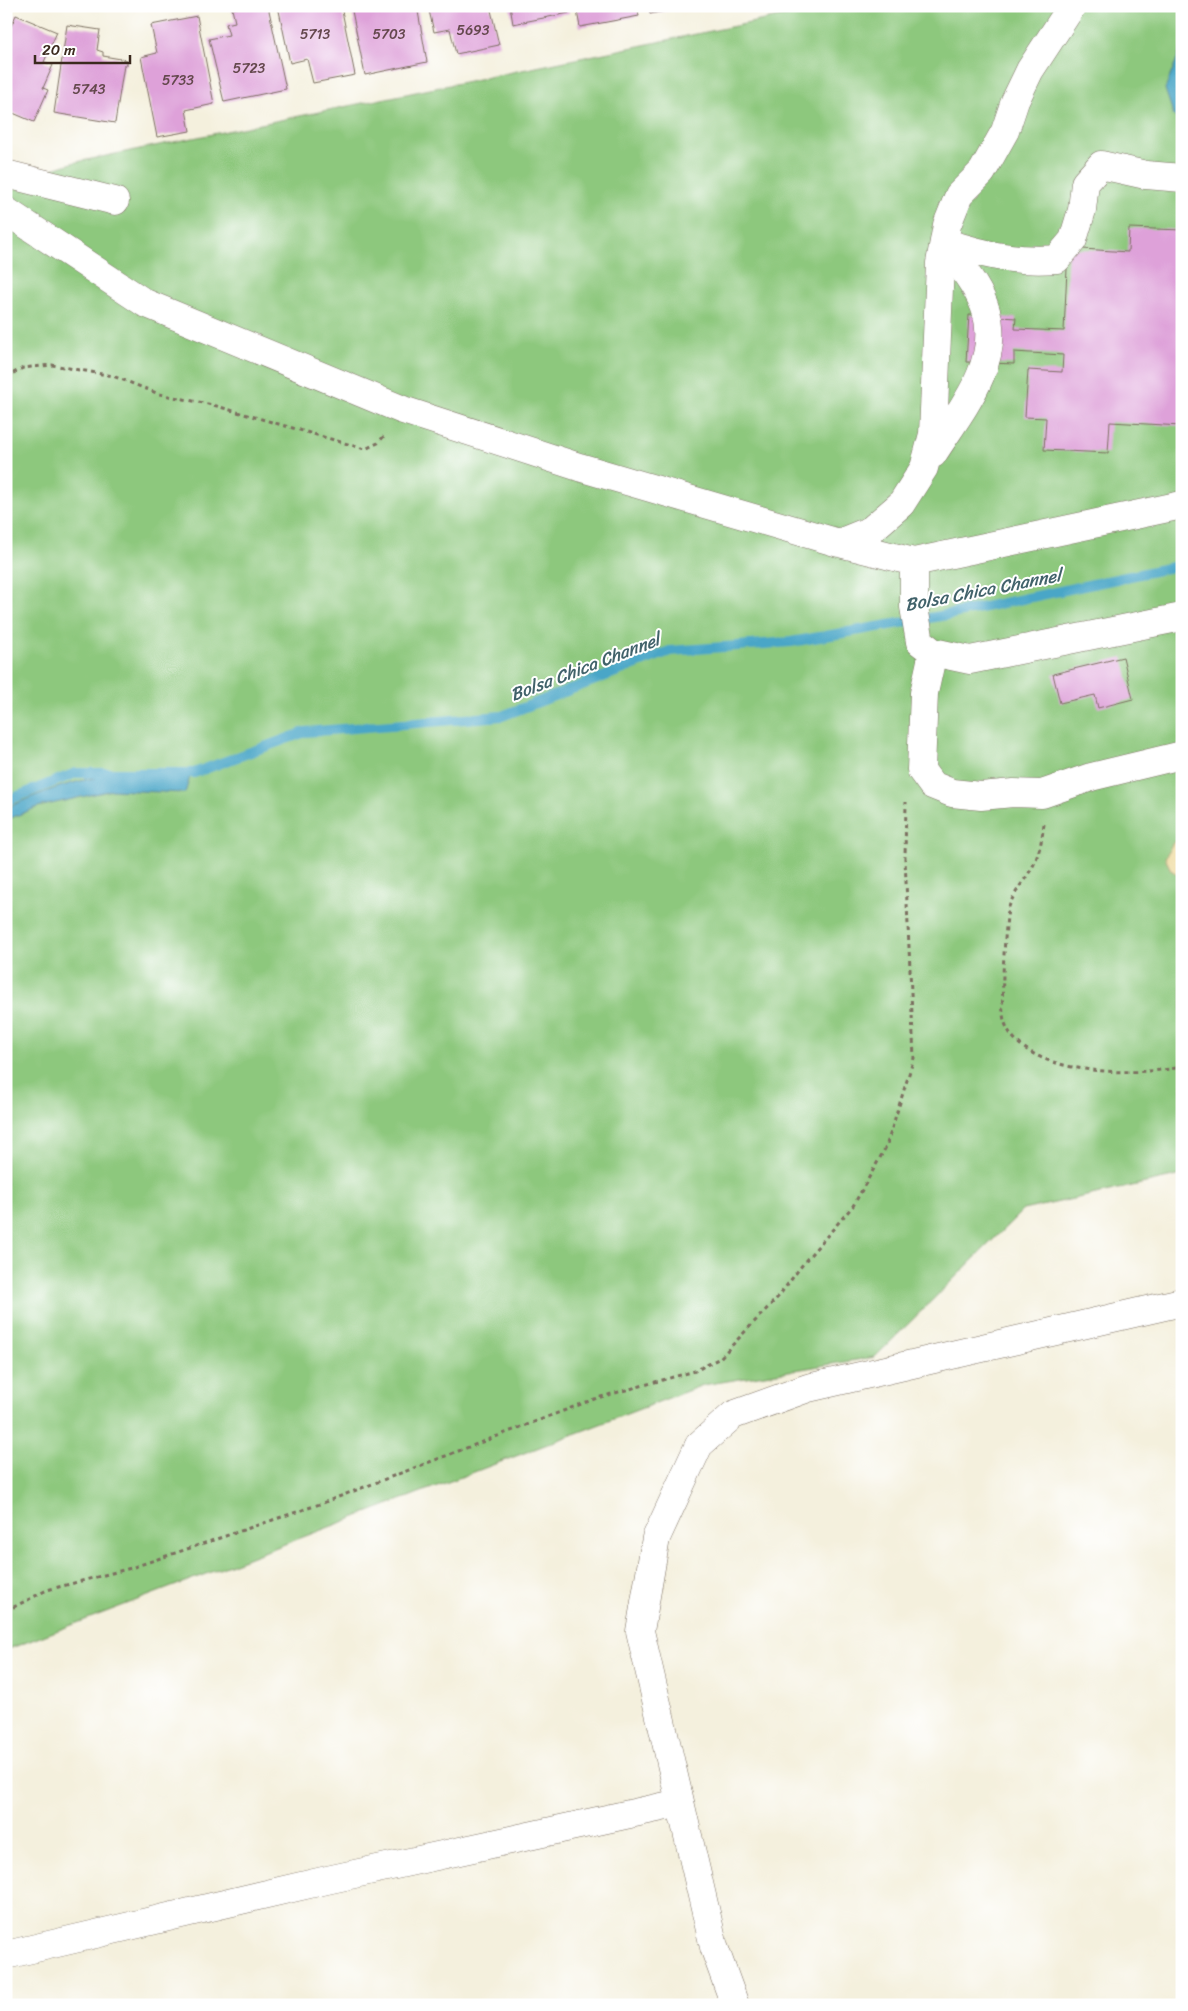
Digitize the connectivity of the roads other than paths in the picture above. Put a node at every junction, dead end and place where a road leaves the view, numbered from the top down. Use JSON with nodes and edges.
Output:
{"nodes":[{"id":1,"x":1072,"y":6,"type":"edge"},
{"id":2,"x":6,"y":174,"type":"edge"},
{"id":3,"x":1182,"y":178,"type":"edge"},
{"id":4,"x":115,"y":201,"type":"dead end"},
{"id":5,"x":6,"y":211,"type":"edge"},
{"id":6,"x":944,"y":242,"type":"junction"},
{"id":7,"x":924,"y":468,"type":"junction"},
{"id":8,"x":1182,"y":505,"type":"edge"},
{"id":9,"x":839,"y":543,"type":"junction"},
{"id":10,"x":914,"y":562,"type":"junction"},
{"id":11,"x":1182,"y":617,"type":"edge"},
{"id":12,"x":927,"y":647,"type":"junction"},
{"id":13,"x":1182,"y":755,"type":"edge"},
{"id":14,"x":1182,"y":1302,"type":"edge"},
{"id":15,"x":680,"y":1803,"type":"junction"},
{"id":16,"x":6,"y":1955,"type":"edge"},
{"id":17,"x":735,"y":2005,"type":"edge"}],
"edges":[{"from":1,"to":6,"type":"lane"},
{"from":2,"to":4,"type":"lane"},
{"from":3,"to":6,"type":"lane"},
{"from":5,"to":9,"type":"lane"},
{"from":6,"to":7,"type":"lane"},
{"from":6,"to":7,"type":"lane"},
{"from":7,"to":9,"type":"lane"},
{"from":8,"to":10,"type":"lane"},
{"from":9,"to":10,"type":"lane"},
{"from":10,"to":12,"type":"lane"},
{"from":11,"to":12,"type":"lane"},
{"from":12,"to":13,"type":"lane"},
{"from":14,"to":15,"type":"lane"},
{"from":15,"to":16,"type":"lane"},
{"from":15,"to":17,"type":"lane"}]}
